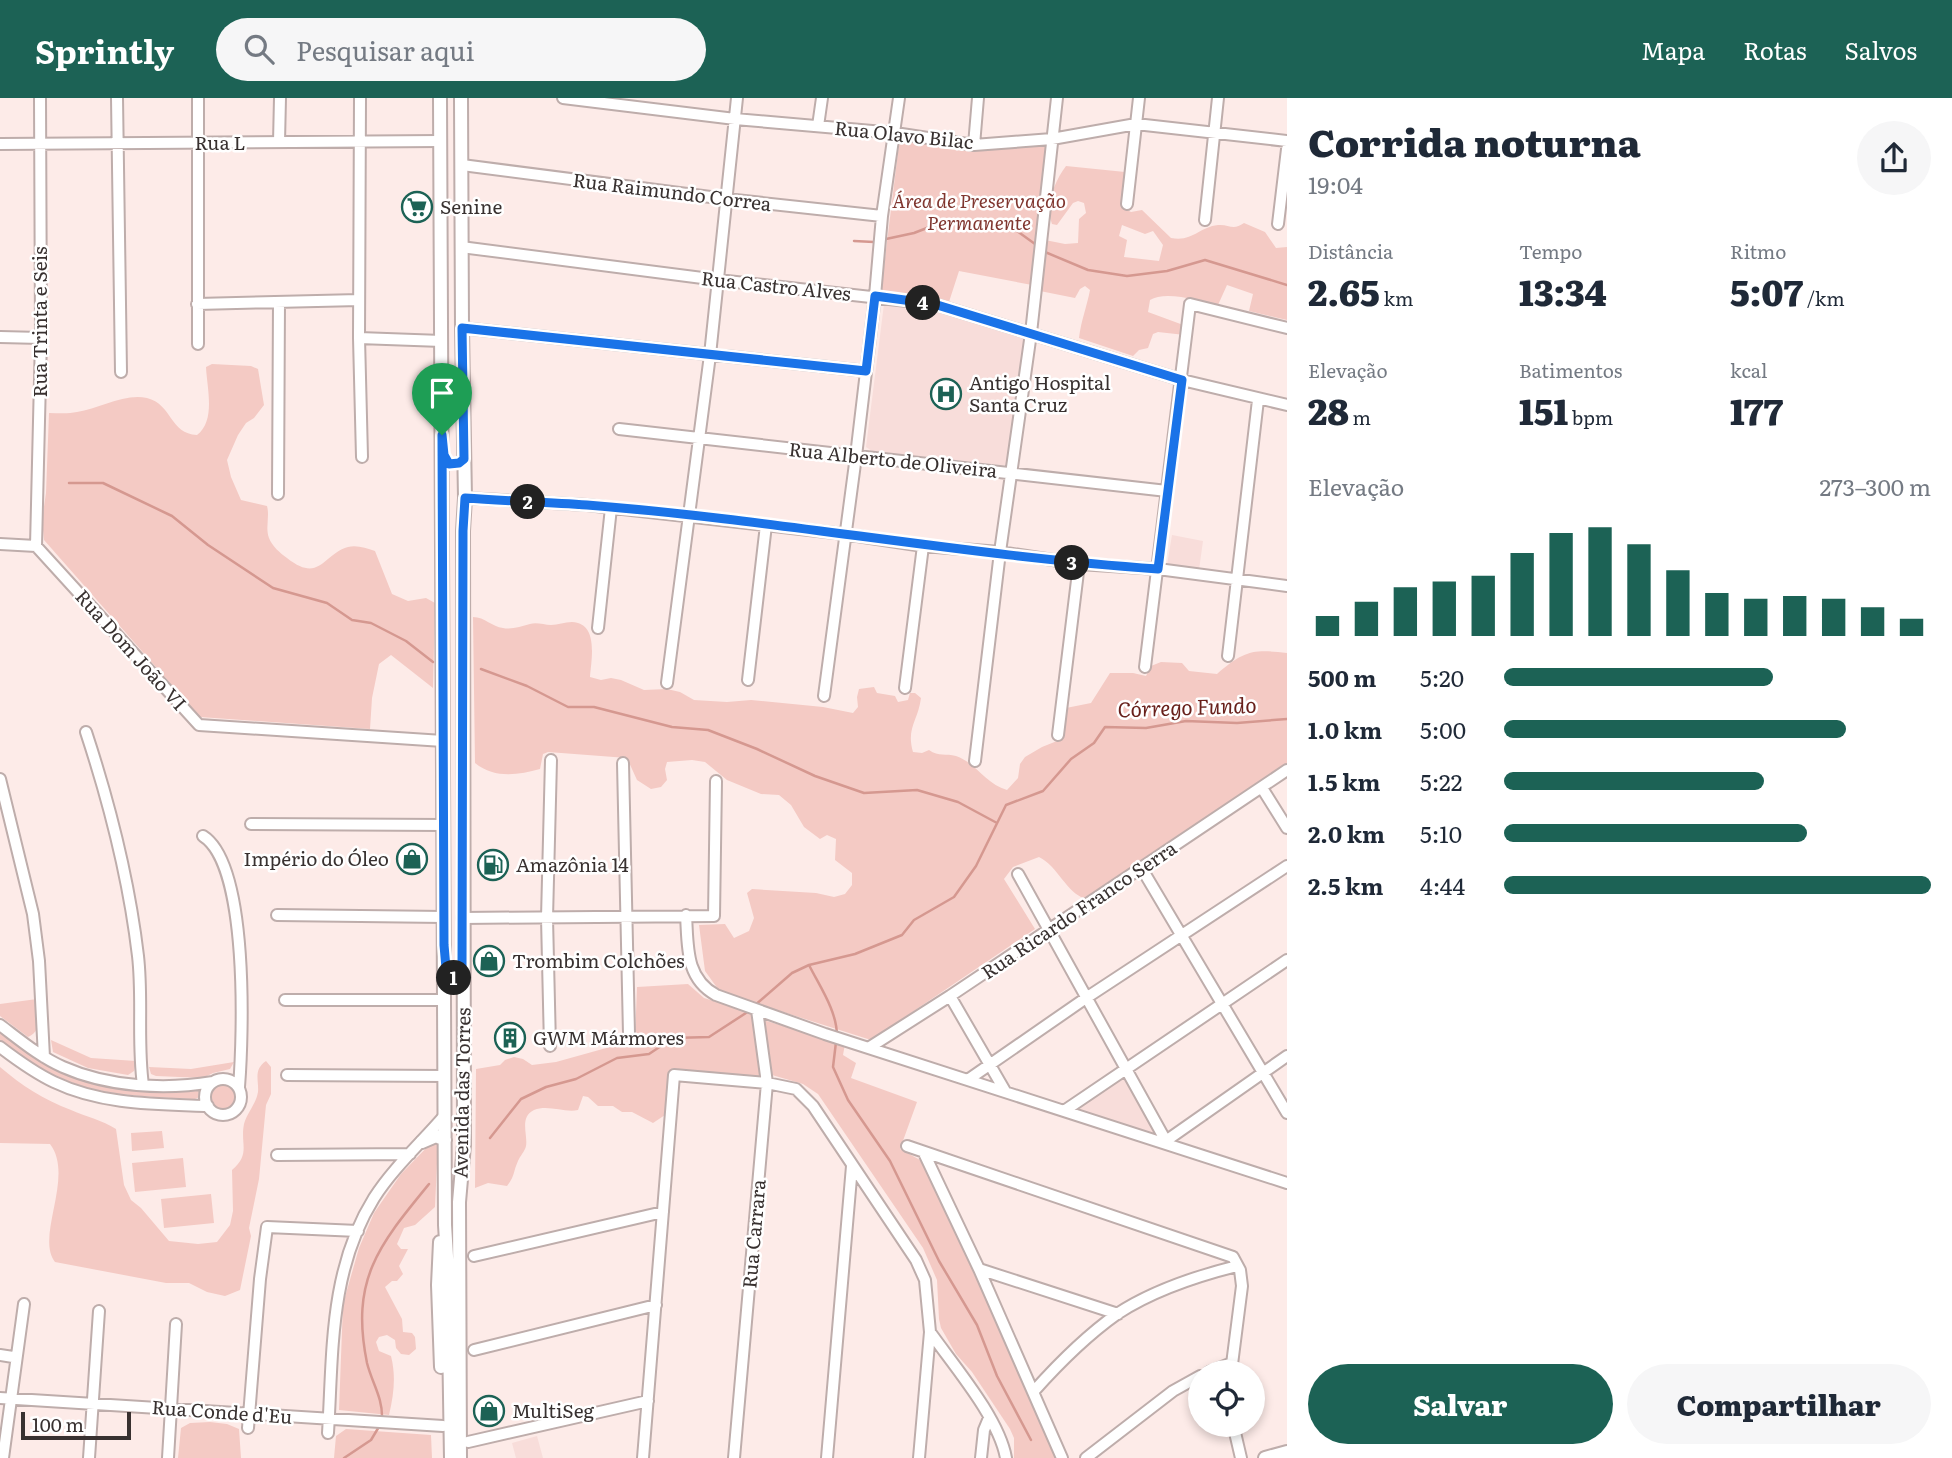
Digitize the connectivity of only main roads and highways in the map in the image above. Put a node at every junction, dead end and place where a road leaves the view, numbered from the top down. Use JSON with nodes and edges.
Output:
{"nodes":[{"id":1,"x":440,"y":98,"type":"edge"},
{"id":2,"x":461,"y":98,"type":"edge"},
{"id":3,"x":442,"y":435,"type":"junction"},
{"id":4,"x":464,"y":459,"type":"junction"},
{"id":5,"x":465,"y":498,"type":"junction"},
{"id":6,"x":442,"y":503,"type":"junction"},
{"id":7,"x":444,"y":945,"type":"junction"},
{"id":8,"x":462,"y":969,"type":"junction"},
{"id":9,"x":445,"y":1140,"type":"junction"},
{"id":10,"x":422,"y":1142,"type":"road end"},
{"id":11,"x":464,"y":1145,"type":"junction"},
{"id":12,"x":445,"y":1225,"type":"junction"},
{"id":13,"x":454,"y":1272,"type":"junction"},
{"id":14,"x":1285,"y":1453,"type":"edge"},
{"id":15,"x":444,"y":1458,"type":"edge"},
{"id":16,"x":451,"y":1458,"type":"edge"},
{"id":17,"x":460,"y":1458,"type":"edge"},
{"id":18,"x":469,"y":1458,"type":"edge"},
{"id":19,"x":1265,"y":1458,"type":"edge"}],
"edges":[{"from":1,"to":3,"type":"main road","name":"Avenida das Torres"},
{"from":2,"to":4,"type":"main road","name":"Avenida das Torres"},
{"from":3,"to":4,"type":"main road"},
{"from":3,"to":6,"type":"main road","name":"Avenida das Torres"},
{"from":4,"to":5,"type":"main road","name":"Avenida das Torres"},
{"from":5,"to":6,"type":"main road"},
{"from":5,"to":8,"type":"main road","name":"Avenida das Torres"},
{"from":6,"to":7,"type":"main road","name":"Avenida das Torres"},
{"from":7,"to":8,"type":"main road"},
{"from":7,"to":9,"type":"main road","name":"Avenida das Torres"},
{"from":8,"to":11,"type":"main road","name":"Avenida das Torres"},
{"from":9,"to":10,"type":"main road"},
{"from":9,"to":12,"type":"main road","name":"Avenida das Torres"},
{"from":11,"to":13,"type":"main road","name":"Avenida das Torres"},
{"from":11,"to":18,"type":"main road"},
{"from":12,"to":13,"type":"main road","name":"Avenida das Torres"},
{"from":12,"to":15,"type":"main road"},
{"from":13,"to":16,"type":"main road","name":"Avenida das Torres"},
{"from":13,"to":17,"type":"main road","name":"Avenida das Torres"},
{"from":14,"to":19,"type":"main road"}]}
